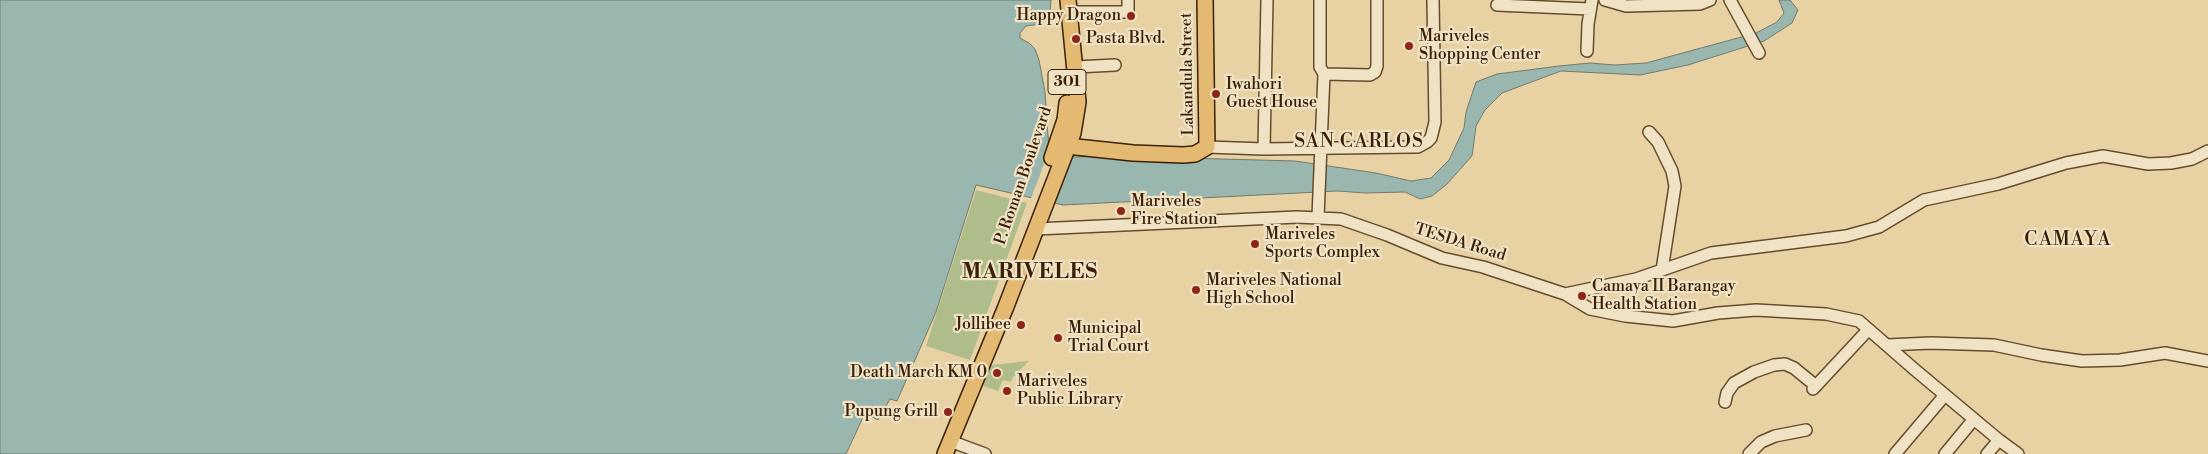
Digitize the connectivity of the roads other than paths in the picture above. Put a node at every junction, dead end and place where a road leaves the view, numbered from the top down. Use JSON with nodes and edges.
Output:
{"nodes":[{"id":1,"x":1128,"y":0,"type":"edge"},
{"id":2,"x":1205,"y":0,"type":"edge"},
{"id":3,"x":1267,"y":0,"type":"edge"},
{"id":4,"x":1320,"y":0,"type":"edge"},
{"id":5,"x":1377,"y":0,"type":"edge"},
{"id":6,"x":1433,"y":0,"type":"edge"},
{"id":7,"x":1605,"y":0,"type":"edge"},
{"id":8,"x":1710,"y":0,"type":"edge"},
{"id":9,"x":1730,"y":0,"type":"edge"},
{"id":10,"x":1591,"y":4,"type":"edge"},
{"id":11,"x":1497,"y":5,"type":"dead end"},
{"id":12,"x":1068,"y":6,"type":"edge"},
{"id":13,"x":1587,"y":51,"type":"dead end"},
{"id":14,"x":1758,"y":51,"type":"dead end"},
{"id":15,"x":1115,"y":66,"type":"dead end"},
{"id":16,"x":1076,"y":67,"type":"junction"},
{"id":17,"x":1324,"y":74,"type":"junction"},
{"id":18,"x":1649,"y":132,"type":"dead end"},
{"id":19,"x":1207,"y":147,"type":"junction"},
{"id":20,"x":1322,"y":147,"type":"junction"},
{"id":21,"x":1264,"y":149,"type":"junction"},
{"id":22,"x":1062,"y":150,"type":"junction"},
{"id":23,"x":2208,"y":151,"type":"edge"},
{"id":24,"x":1038,"y":208,"type":"junction"},
{"id":25,"x":1318,"y":217,"type":"junction"},
{"id":26,"x":1036,"y":229,"type":"junction"},
{"id":27,"x":1662,"y":270,"type":"junction"},
{"id":28,"x":1565,"y":294,"type":"junction"},
{"id":29,"x":1868,"y":330,"type":"junction"},
{"id":30,"x":1887,"y":345,"type":"junction"},
{"id":31,"x":988,"y":347,"type":"junction"},
{"id":32,"x":2208,"y":361,"type":"edge"},
{"id":33,"x":1945,"y":395,"type":"junction"},
{"id":34,"x":1725,"y":402,"type":"dead end"},
{"id":35,"x":1974,"y":419,"type":"junction"},
{"id":36,"x":1806,"y":430,"type":"dead end"},
{"id":37,"x":1999,"y":440,"type":"junction"},
{"id":38,"x":948,"y":447,"type":"edge"},
{"id":39,"x":966,"y":451,"type":"edge"},
{"id":40,"x":985,"y":454,"type":"edge"},
{"id":41,"x":1749,"y":454,"type":"edge"},
{"id":42,"x":1895,"y":454,"type":"edge"},
{"id":43,"x":1945,"y":454,"type":"edge"},
{"id":44,"x":1987,"y":454,"type":"edge"},
{"id":45,"x":2018,"y":454,"type":"edge"}],
"edges":[{"from":1,"to":12,"type":"street"},
{"from":2,"to":19,"type":"main road","name":"Lakandula Street"},
{"from":3,"to":21,"type":"street"},
{"from":4,"to":17,"type":"street"},
{"from":5,"to":17,"type":"street"},
{"from":6,"to":20,"type":"street"},
{"from":7,"to":8,"type":"street"},
{"from":9,"to":14,"type":"street"},
{"from":10,"to":11,"type":"street"},
{"from":10,"to":13,"type":"street"},
{"from":12,"to":16,"type":"main road","name":"P. Roman Boulevard","number":"301"},
{"from":12,"to":22,"type":"main road","name":"P. Roman Boulevard","number":"301"},
{"from":15,"to":16,"type":"street"},
{"from":16,"to":22,"type":"main road","name":"P. Roman Boulevard","number":"301"},
{"from":17,"to":20,"type":"street"},
{"from":18,"to":27,"type":"street"},
{"from":19,"to":21,"type":"street"},
{"from":19,"to":22,"type":"main road"},
{"from":20,"to":21,"type":"street"},
{"from":20,"to":25,"type":"street"},
{"from":22,"to":24,"type":"main road","name":"P. Roman Boulevard","number":"301"},
{"from":23,"to":27,"type":"street"},
{"from":24,"to":26,"type":"main road","name":"P. Roman Boulevard","number":"301"},
{"from":24,"to":31,"type":"main road","name":"P. Roman Boulevard","number":"301"},
{"from":25,"to":26,"type":"street","name":"TESDA Road"},
{"from":25,"to":28,"type":"street","name":"TESDA Road"},
{"from":26,"to":31,"type":"main road","name":"P. Roman Boulevard","number":"301"},
{"from":27,"to":28,"type":"street"},
{"from":28,"to":29,"type":"street","name":"TESDA Road"},
{"from":29,"to":30,"type":"street","name":"TESDA Road"},
{"from":29,"to":34,"type":"street"},
{"from":30,"to":32,"type":"street"},
{"from":30,"to":33,"type":"street","name":"TESDA Road"},
{"from":31,"to":38,"type":"main road","name":"P. Roman Boulevard","number":"301"},
{"from":33,"to":35,"type":"street","name":"TESDA Road"},
{"from":33,"to":42,"type":"street"},
{"from":35,"to":37,"type":"street","name":"TESDA Road"},
{"from":35,"to":43,"type":"street"},
{"from":36,"to":41,"type":"street"},
{"from":37,"to":44,"type":"street"},
{"from":37,"to":45,"type":"street","name":"TESDA Road"},
{"from":38,"to":39,"type":"street"},
{"from":39,"to":40,"type":"street"}]}
